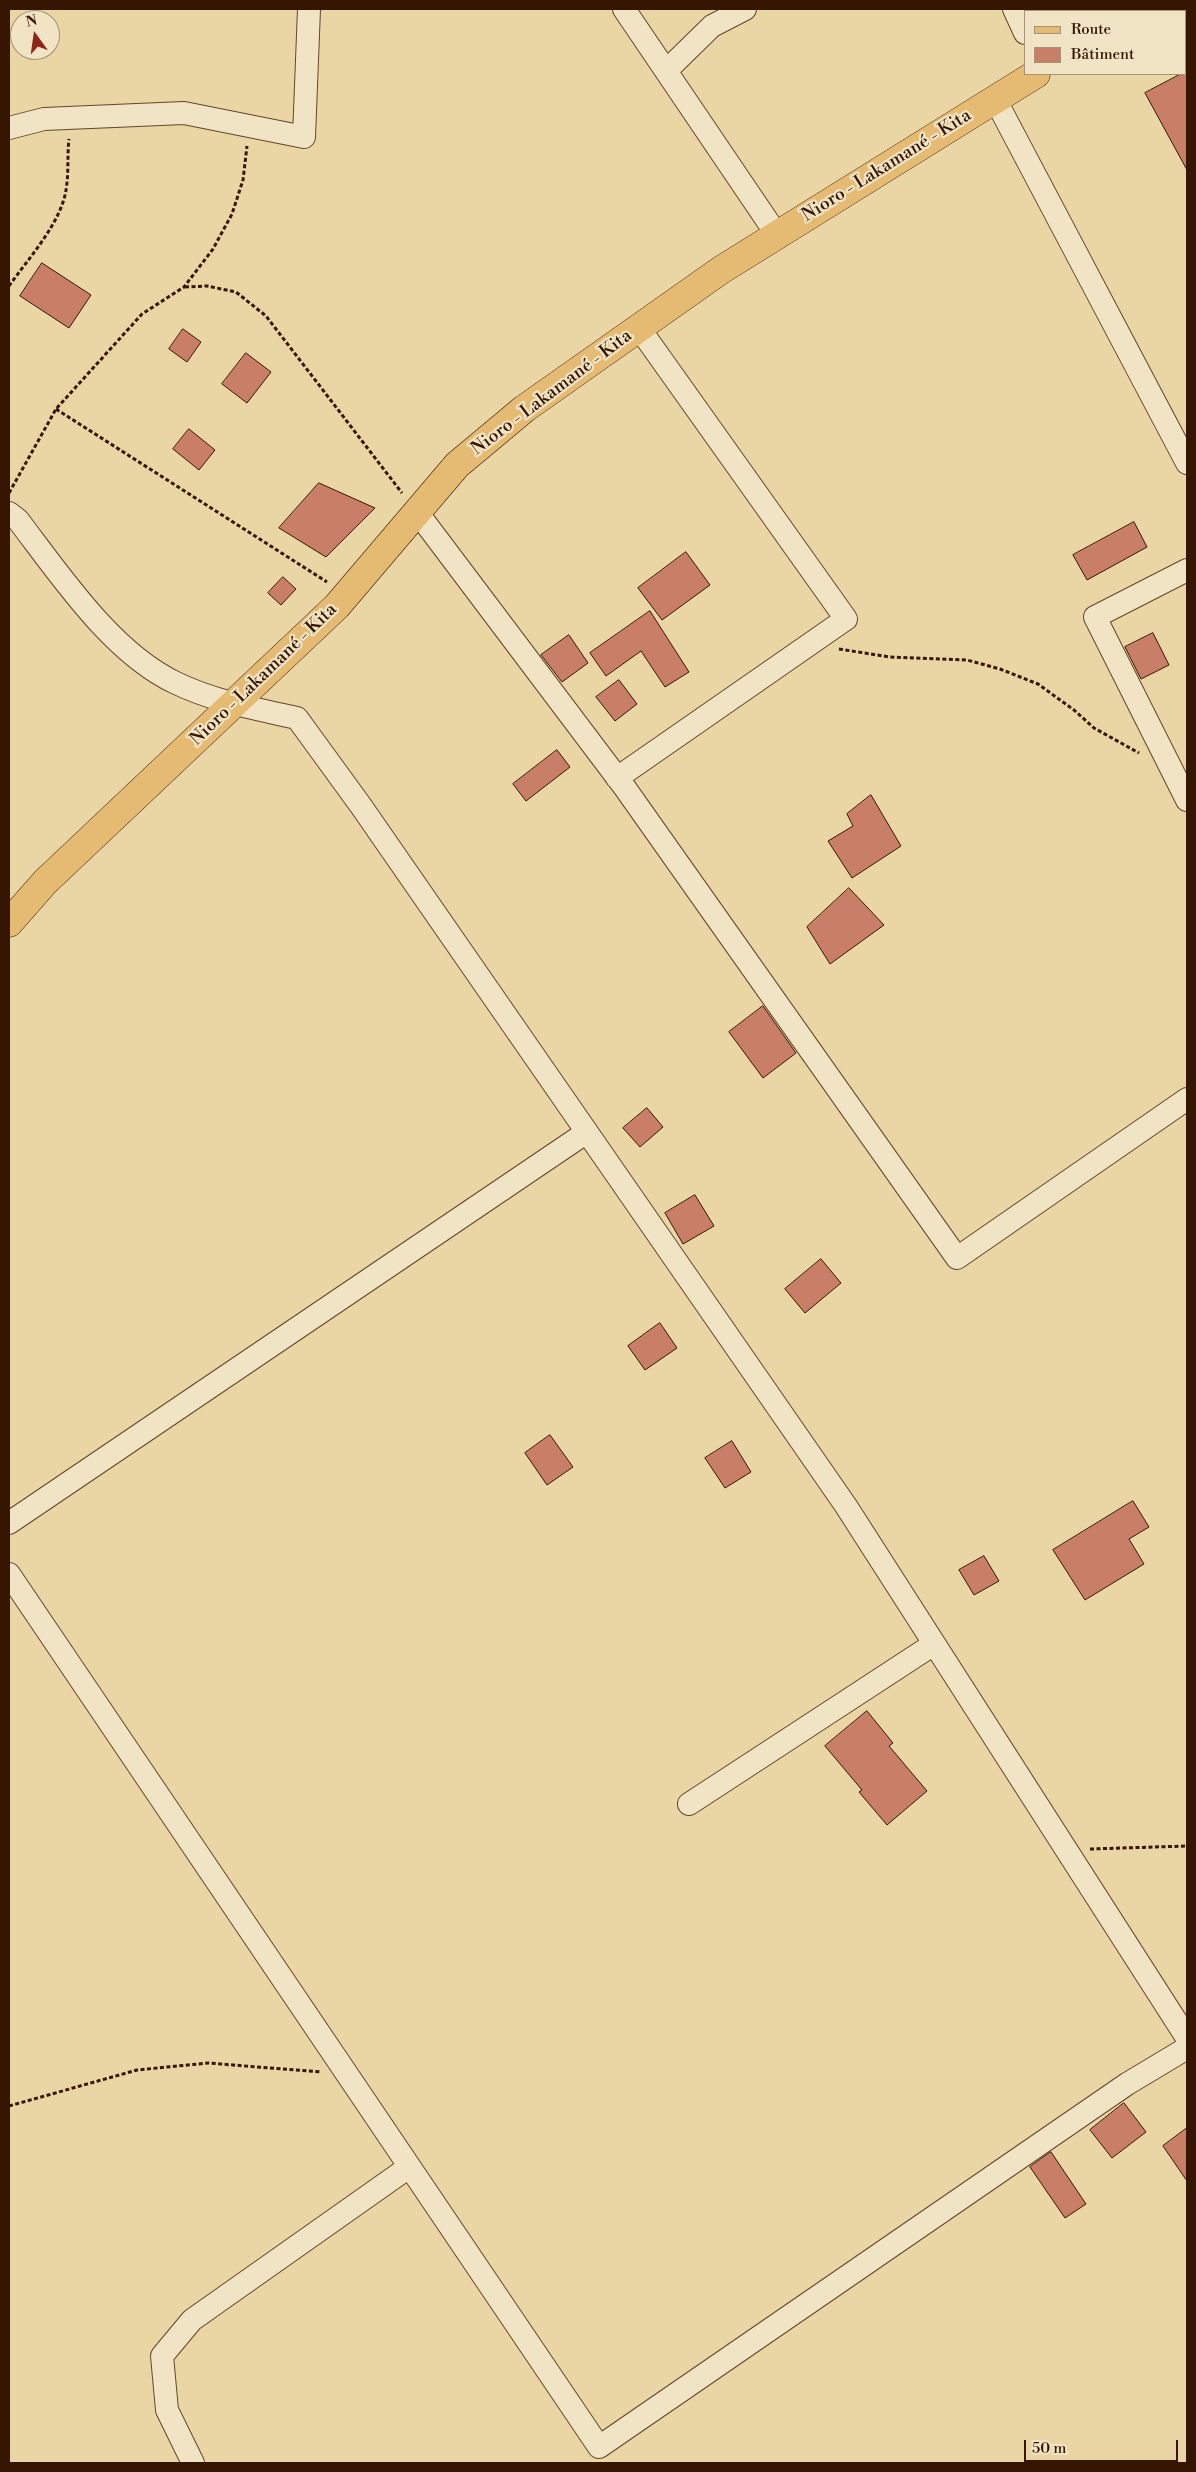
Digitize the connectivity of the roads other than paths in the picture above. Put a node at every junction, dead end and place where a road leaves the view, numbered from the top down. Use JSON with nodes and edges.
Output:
{"nodes":[{"id":1,"x":308,"y":9,"type":"edge"},
{"id":2,"x":624,"y":9,"type":"edge"},
{"id":3,"x":745,"y":9,"type":"edge"},
{"id":4,"x":1014,"y":9,"type":"edge"},
{"id":5,"x":1024,"y":30,"type":"edge"},
{"id":6,"x":666,"y":71,"type":"junction"},
{"id":7,"x":1034,"y":75,"type":"edge"},
{"id":8,"x":996,"y":99,"type":"junction"},
{"id":9,"x":9,"y":128,"type":"edge"},
{"id":10,"x":777,"y":235,"type":"junction"},
{"id":11,"x":639,"y":328,"type":"junction"},
{"id":12,"x":1187,"y":463,"type":"edge"},
{"id":13,"x":417,"y":512,"type":"junction"},
{"id":14,"x":9,"y":513,"type":"edge"},
{"id":15,"x":1187,"y":570,"type":"edge"},
{"id":16,"x":234,"y":704,"type":"junction"},
{"id":17,"x":617,"y":778,"type":"junction"},
{"id":18,"x":1187,"y":800,"type":"edge"},
{"id":19,"x":9,"y":923,"type":"edge"},
{"id":20,"x":1187,"y":1098,"type":"edge"},
{"id":21,"x":587,"y":1132,"type":"junction"},
{"id":22,"x":9,"y":1523,"type":"edge"},
{"id":23,"x":9,"y":1574,"type":"edge"},
{"id":24,"x":934,"y":1644,"type":"junction"},
{"id":25,"x":689,"y":1804,"type":"dead end"},
{"id":26,"x":1187,"y":2038,"type":"edge"},
{"id":27,"x":1187,"y":2048,"type":"edge"},
{"id":28,"x":409,"y":2167,"type":"junction"},
{"id":29,"x":193,"y":2463,"type":"edge"}],
"edges":[{"from":1,"to":9,"type":"street"},
{"from":2,"to":6,"type":"street"},
{"from":3,"to":6,"type":"street"},
{"from":4,"to":5,"type":"street"},
{"from":6,"to":10,"type":"street"},
{"from":7,"to":8,"type":"main road","name":"Nioro - Lakamané - Kita"},
{"from":8,"to":10,"type":"main road","name":"Nioro - Lakamané - Kita"},
{"from":8,"to":12,"type":"street"},
{"from":10,"to":11,"type":"main road","name":"Nioro - Lakamané - Kita"},
{"from":11,"to":13,"type":"main road","name":"Nioro - Lakamané - Kita"},
{"from":11,"to":17,"type":"street"},
{"from":13,"to":16,"type":"main road","name":"Nioro - Lakamané - Kita"},
{"from":13,"to":17,"type":"street"},
{"from":14,"to":16,"type":"street"},
{"from":15,"to":18,"type":"street"},
{"from":16,"to":19,"type":"main road","name":"Nioro - Lakamané - Kita"},
{"from":16,"to":21,"type":"street"},
{"from":17,"to":20,"type":"street"},
{"from":21,"to":22,"type":"street"},
{"from":21,"to":24,"type":"street"},
{"from":23,"to":28,"type":"street"},
{"from":24,"to":25,"type":"street"},
{"from":24,"to":26,"type":"street"},
{"from":27,"to":28,"type":"street"},
{"from":28,"to":29,"type":"street"}]}
